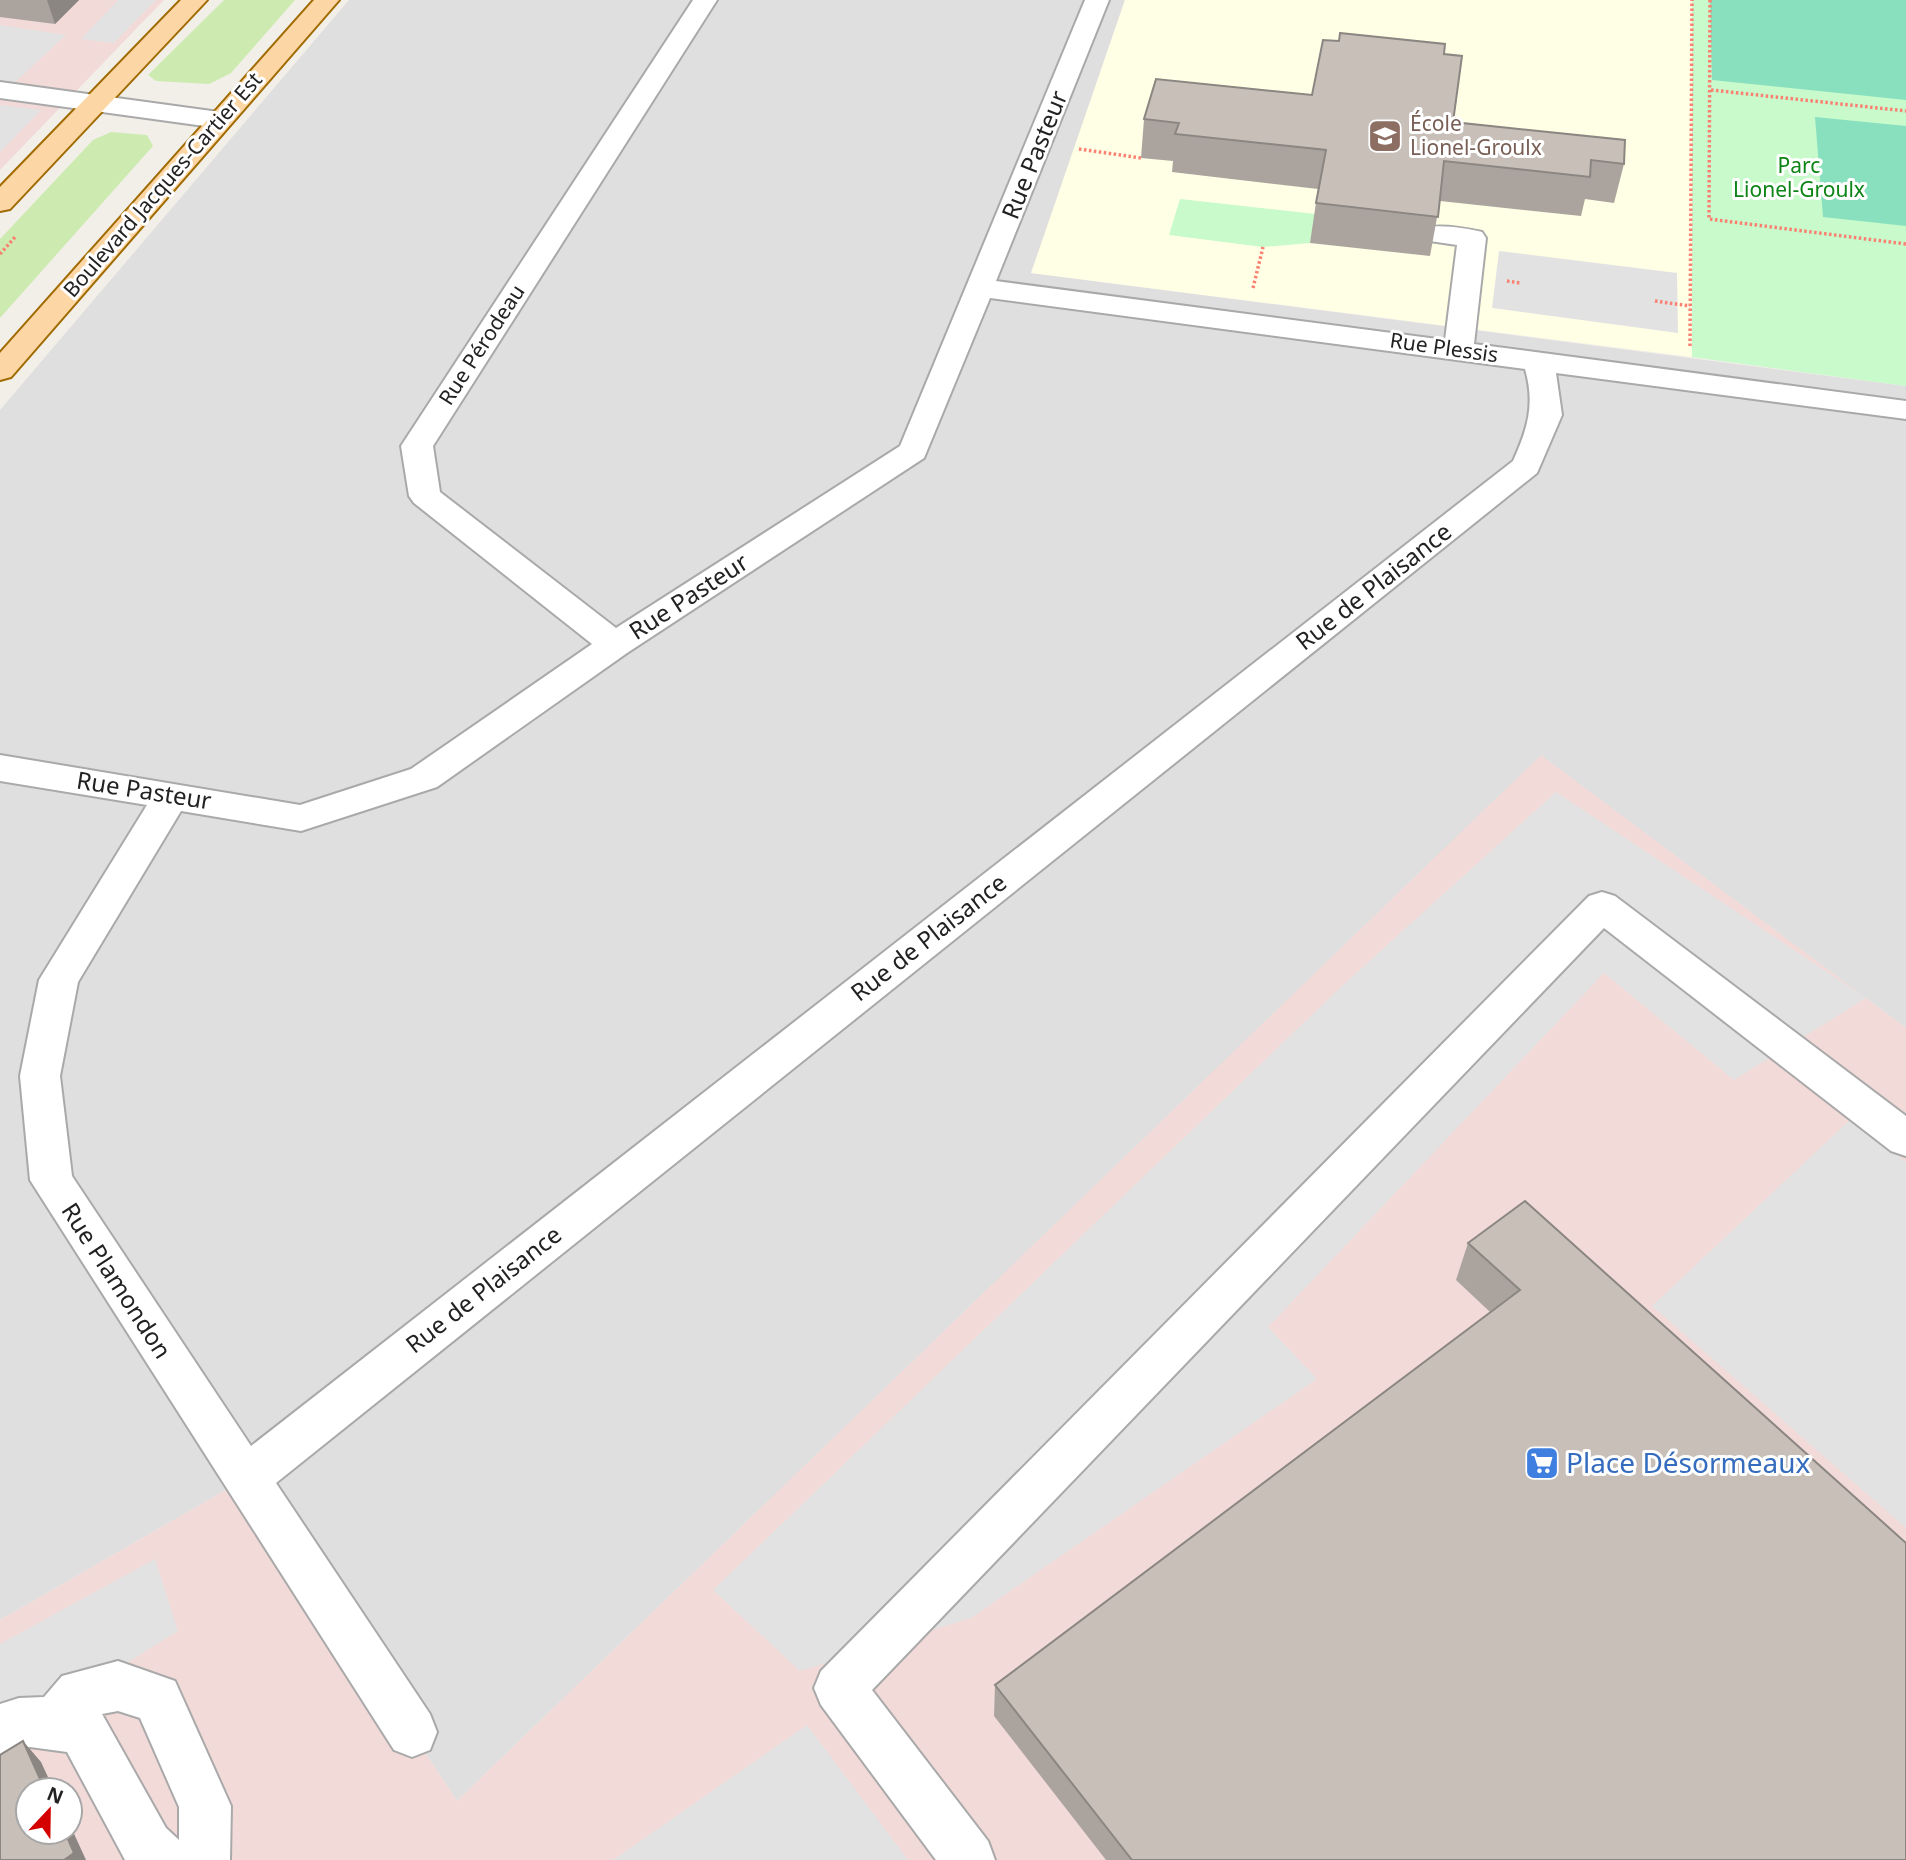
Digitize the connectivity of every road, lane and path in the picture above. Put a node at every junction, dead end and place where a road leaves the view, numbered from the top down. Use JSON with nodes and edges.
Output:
{"nodes":[{"id":1,"x":195,"y":0,"type":"edge"},
{"id":2,"x":327,"y":0,"type":"edge"},
{"id":3,"x":705,"y":0,"type":"edge"},
{"id":4,"x":1097,"y":0,"type":"edge"},
{"id":5,"x":1692,"y":0,"type":"edge"},
{"id":6,"x":1710,"y":0,"type":"edge"},
{"id":7,"x":0,"y":90,"type":"edge"},
{"id":8,"x":1711,"y":90,"type":"junction"},
{"id":9,"x":96,"y":102,"type":"junction"},
{"id":10,"x":1906,"y":111,"type":"edge"},
{"id":11,"x":219,"y":120,"type":"junction"},
{"id":12,"x":1040,"y":143,"type":"junction"},
{"id":13,"x":1142,"y":158,"type":"dead end"},
{"id":14,"x":0,"y":203,"type":"edge"},
{"id":15,"x":1433,"y":234,"type":"edge"},
{"id":16,"x":1906,"y":244,"type":"edge"},
{"id":17,"x":981,"y":288,"type":"junction"},
{"id":18,"x":1655,"y":302,"type":"dead end"},
{"id":19,"x":1690,"y":306,"type":"junction"},
{"id":20,"x":1459,"y":351,"type":"junction"},
{"id":21,"x":1538,"y":361,"type":"junction"},
{"id":22,"x":0,"y":371,"type":"edge"},
{"id":23,"x":1690,"y":381,"type":"junction"},
{"id":24,"x":1906,"y":410,"type":"edge"},
{"id":25,"x":615,"y":645,"type":"junction"},
{"id":26,"x":0,"y":768,"type":"edge"},
{"id":27,"x":172,"y":795,"type":"junction"},
{"id":28,"x":1906,"y":1139,"type":"edge"},
{"id":29,"x":244,"y":1479,"type":"junction"},
{"id":30,"x":55,"y":1722,"type":"junction"},
{"id":31,"x":0,"y":1730,"type":"edge"},
{"id":32,"x":412,"y":1732,"type":"dead end"},
{"id":33,"x":162,"y":1860,"type":"edge"},
{"id":34,"x":201,"y":1860,"type":"edge"},
{"id":35,"x":969,"y":1860,"type":"edge"}],
"edges":[{"from":1,"to":9,"type":"main road"},
{"from":2,"to":11,"type":"main road","name":"Boulevard Jacques-Cartier Est"},
{"from":3,"to":25,"type":"street","name":"Rue Pérodeau"},
{"from":4,"to":12,"type":"street","name":"Rue Pasteur"},
{"from":5,"to":19,"type":"path"},
{"from":6,"to":8,"type":"path"},
{"from":7,"to":9,"type":"street"},
{"from":8,"to":10,"type":"path"},
{"from":8,"to":16,"type":"path"},
{"from":9,"to":11,"type":"street"},
{"from":9,"to":14,"type":"main road"},
{"from":11,"to":22,"type":"main road","name":"Boulevard Jacques-Cartier Est"},
{"from":12,"to":13,"type":"path"},
{"from":12,"to":17,"type":"street","name":"Rue Pasteur"},
{"from":15,"to":20,"type":"street"},
{"from":17,"to":20,"type":"street","name":"Rue Plessis"},
{"from":17,"to":25,"type":"street","name":"Rue Pasteur"},
{"from":18,"to":19,"type":"path"},
{"from":19,"to":23,"type":"path"},
{"from":20,"to":21,"type":"street","name":"Rue Plessis"},
{"from":21,"to":23,"type":"street","name":"Rue Plessis"},
{"from":21,"to":29,"type":"street","name":"Rue de Plaisance"},
{"from":23,"to":24,"type":"street","name":"Rue Plessis"},
{"from":25,"to":27,"type":"street","name":"Rue Pasteur"},
{"from":26,"to":27,"type":"street","name":"Rue Pasteur"},
{"from":27,"to":29,"type":"street","name":"Rue Plamondon"},
{"from":28,"to":35,"type":"street"},
{"from":29,"to":32,"type":"street","name":"Rue Plamondon"},
{"from":30,"to":31,"type":"street"},
{"from":30,"to":33,"type":"street"},
{"from":30,"to":34,"type":"street"}]}
